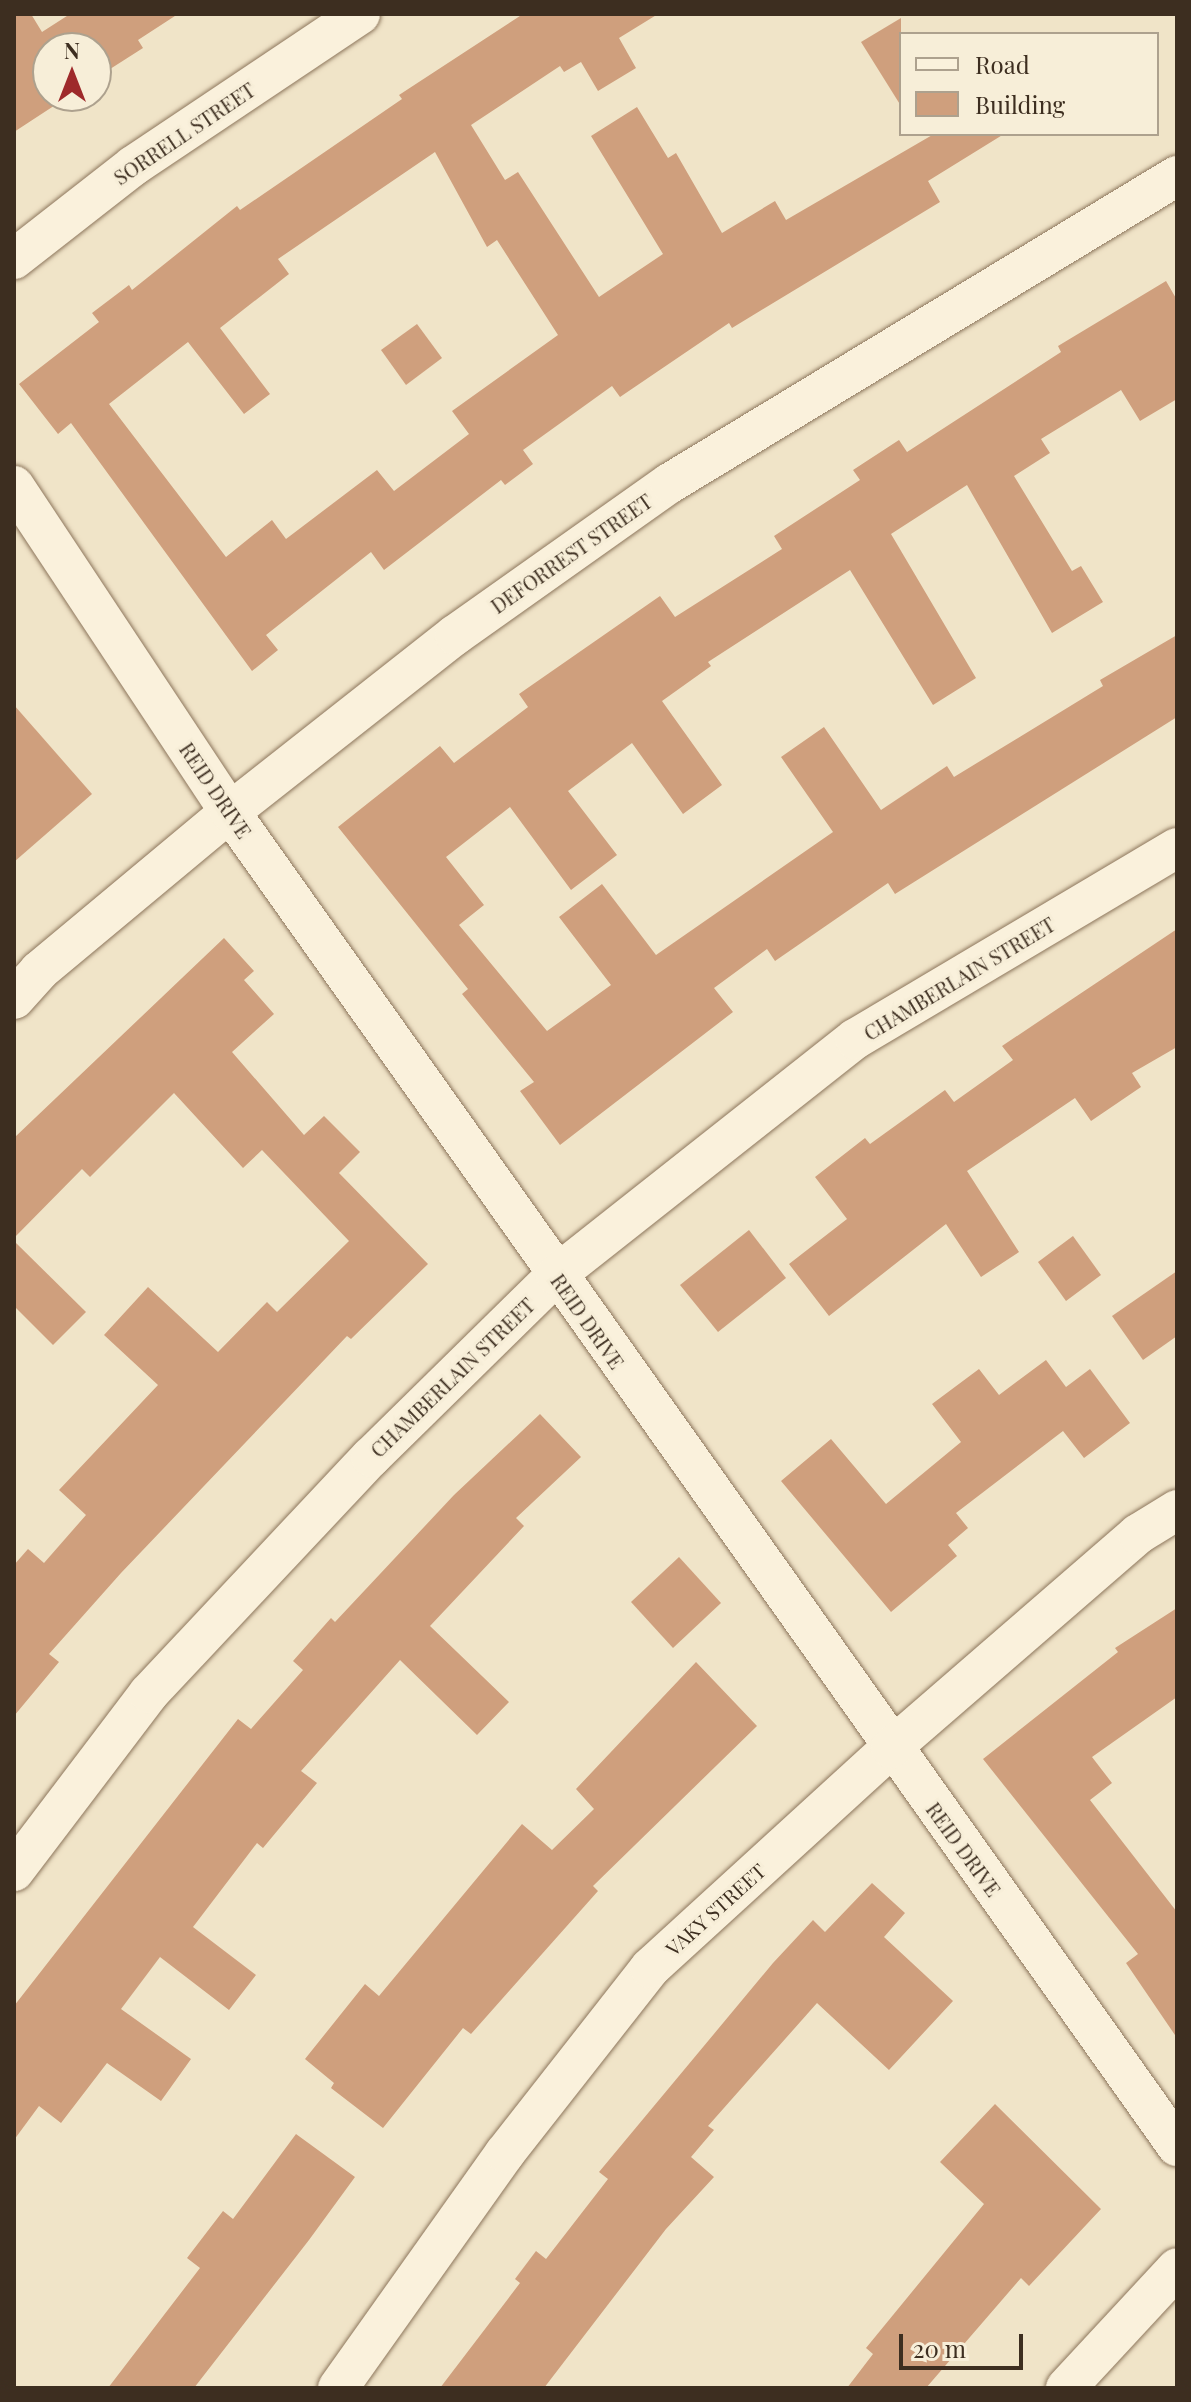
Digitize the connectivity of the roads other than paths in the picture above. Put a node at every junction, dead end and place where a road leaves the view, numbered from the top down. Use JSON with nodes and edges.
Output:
{"nodes":[{"id":1,"x":360,"y":14,"type":"edge"},
{"id":2,"x":1177,"y":176,"type":"edge"},
{"id":3,"x":14,"y":259,"type":"edge"},
{"id":4,"x":14,"y":486,"type":"edge"},
{"id":5,"x":230,"y":812,"type":"junction"},
{"id":6,"x":1177,"y":848,"type":"edge"},
{"id":7,"x":14,"y":999,"type":"edge"},
{"id":8,"x":556,"y":1275,"type":"junction"},
{"id":9,"x":1177,"y":1510,"type":"edge"},
{"id":10,"x":891,"y":1748,"type":"junction"},
{"id":11,"x":14,"y":1871,"type":"edge"},
{"id":12,"x":1177,"y":2146,"type":"edge"},
{"id":13,"x":1177,"y":2268,"type":"edge"},
{"id":14,"x":338,"y":2388,"type":"edge"},
{"id":15,"x":1066,"y":2388,"type":"edge"}],
"edges":[{"from":1,"to":3,"type":"street","name":"SORRELL STREET"},
{"from":2,"to":5,"type":"street","name":"DEFORREST STREET"},
{"from":4,"to":5,"type":"street","name":"REID DRIVE"},
{"from":5,"to":7,"type":"street","name":"DEFORREST STREET"},
{"from":5,"to":8,"type":"street","name":"REID DRIVE"},
{"from":6,"to":8,"type":"street","name":"CHAMBERLAIN STREET"},
{"from":8,"to":10,"type":"street","name":"REID DRIVE"},
{"from":8,"to":11,"type":"street","name":"CHAMBERLAIN STREET"},
{"from":9,"to":10,"type":"street","name":"VAKY STREET"},
{"from":10,"to":12,"type":"street","name":"REID DRIVE"},
{"from":10,"to":14,"type":"street","name":"VAKY STREET"},
{"from":13,"to":15,"type":"street"}]}
